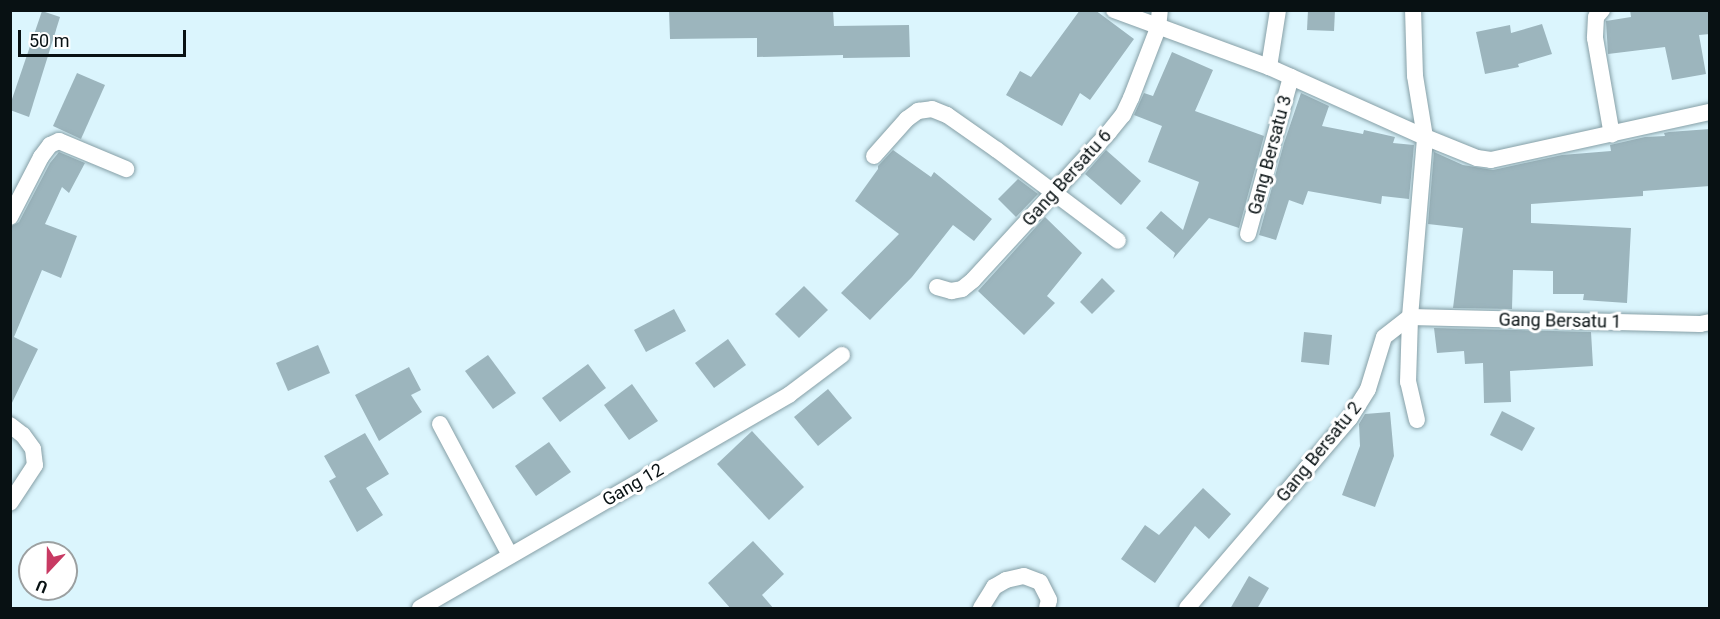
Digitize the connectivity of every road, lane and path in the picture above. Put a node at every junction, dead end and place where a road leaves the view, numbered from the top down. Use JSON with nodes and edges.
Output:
{"nodes":[{"id":1,"x":1114,"y":10,"type":"edge"},
{"id":2,"x":1160,"y":10,"type":"edge"},
{"id":3,"x":1278,"y":10,"type":"edge"},
{"id":4,"x":1413,"y":10,"type":"edge"},
{"id":5,"x":1602,"y":10,"type":"edge"},
{"id":6,"x":1158,"y":28,"type":"junction"},
{"id":7,"x":1269,"y":67,"type":"junction"},
{"id":8,"x":1292,"y":77,"type":"junction"},
{"id":9,"x":1710,"y":112,"type":"edge"},
{"id":10,"x":1612,"y":135,"type":"junction"},
{"id":11,"x":1425,"y":137,"type":"junction"},
{"id":12,"x":874,"y":156,"type":"dead end"},
{"id":13,"x":126,"y":169,"type":"dead end"},
{"id":14,"x":1055,"y":193,"type":"junction"},
{"id":15,"x":10,"y":217,"type":"edge"},
{"id":16,"x":1248,"y":234,"type":"dead end"},
{"id":17,"x":1118,"y":241,"type":"dead end"},
{"id":18,"x":937,"y":287,"type":"dead end"},
{"id":19,"x":1410,"y":317,"type":"junction"},
{"id":20,"x":1710,"y":322,"type":"edge"},
{"id":21,"x":842,"y":355,"type":"dead end"},
{"id":22,"x":1417,"y":420,"type":"dead end"},
{"id":23,"x":440,"y":424,"type":"dead end"},
{"id":24,"x":10,"y":425,"type":"edge"},
{"id":25,"x":10,"y":503,"type":"edge"},
{"id":26,"x":510,"y":555,"type":"junction"},
{"id":27,"x":420,"y":609,"type":"edge"},
{"id":28,"x":981,"y":609,"type":"edge"},
{"id":29,"x":1047,"y":609,"type":"edge"},
{"id":30,"x":1187,"y":609,"type":"edge"}],
"edges":[{"from":1,"to":6,"type":"street"},
{"from":2,"to":6,"type":"street","name":"Gang Bersatu 6"},
{"from":3,"to":7,"type":"street"},
{"from":4,"to":11,"type":"street"},
{"from":5,"to":10,"type":"street"},
{"from":6,"to":7,"type":"street"},
{"from":6,"to":14,"type":"street","name":"Gang Bersatu 6"},
{"from":7,"to":8,"type":"street"},
{"from":8,"to":11,"type":"street"},
{"from":8,"to":16,"type":"street","name":"Gang Bersatu 3"},
{"from":9,"to":10,"type":"street"},
{"from":10,"to":11,"type":"street"},
{"from":11,"to":19,"type":"street"},
{"from":12,"to":14,"type":"street"},
{"from":13,"to":15,"type":"street"},
{"from":14,"to":17,"type":"street"},
{"from":14,"to":18,"type":"street","name":"Gang Bersatu 6"},
{"from":19,"to":20,"type":"street","name":"Gang Bersatu 1"},
{"from":19,"to":22,"type":"street"},
{"from":19,"to":30,"type":"street","name":"Gang Bersatu 2"},
{"from":21,"to":26,"type":"street","name":"Gang 12"},
{"from":23,"to":26,"type":"street"},
{"from":24,"to":25,"type":"street"},
{"from":26,"to":27,"type":"street","name":"Gang 12"},
{"from":28,"to":29,"type":"street"}]}
